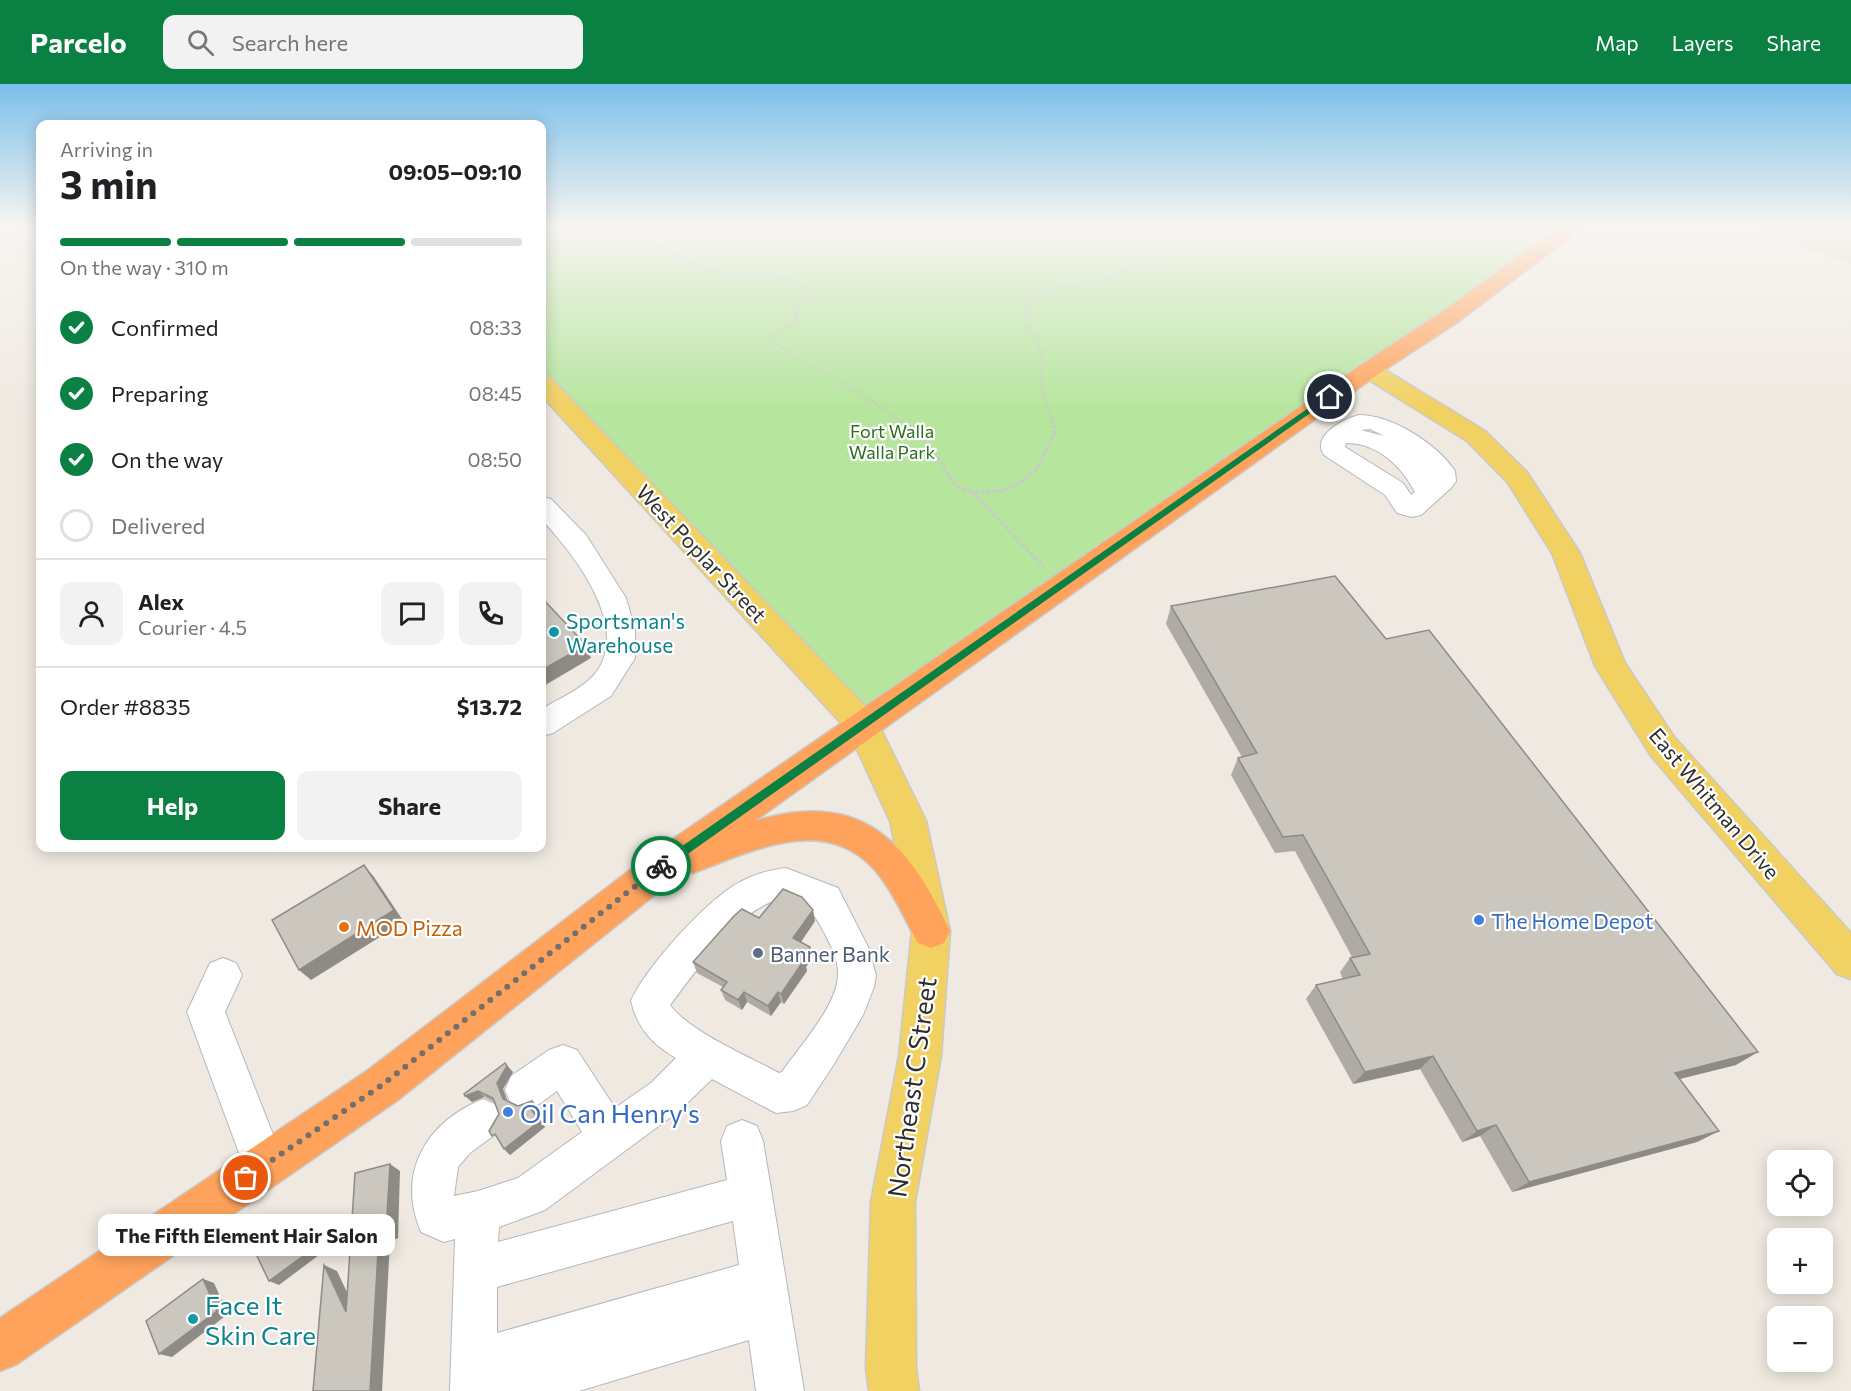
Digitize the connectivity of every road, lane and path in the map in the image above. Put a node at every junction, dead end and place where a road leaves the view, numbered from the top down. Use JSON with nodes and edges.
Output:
{"nodes":[{"id":1,"x":804,"y":287,"type":"edge"},
{"id":2,"x":1067,"y":287,"type":"edge"},
{"id":3,"x":1492,"y":287,"type":"edge"},
{"id":4,"x":1369,"y":370,"type":"junction"},
{"id":5,"x":546,"y":386,"type":"edge"},
{"id":6,"x":972,"y":492,"type":"junction"},
{"id":7,"x":1416,"y":503,"type":"joint"},
{"id":8,"x":546,"y":509,"type":"edge"},
{"id":9,"x":1044,"y":567,"type":"dead end"},
{"id":10,"x":546,"y":722,"type":"edge"},
{"id":11,"x":862,"y":724,"type":"junction"},
{"id":12,"x":660,"y":868,"type":"junction"},
{"id":13,"x":931,"y":931,"type":"junction"},
{"id":14,"x":1851,"y":961,"type":"edge"},
{"id":15,"x":223,"y":975,"type":"dead end"},
{"id":16,"x":708,"y":1055,"type":"junction"},
{"id":17,"x":525,"y":1090,"type":"dead end"},
{"id":18,"x":483,"y":1119,"type":"dead end"},
{"id":19,"x":610,"y":1138,"type":"junction"},
{"id":20,"x":742,"y":1141,"type":"dead end"},
{"id":21,"x":264,"y":1165,"type":"junction"},
{"id":22,"x":751,"y":1195,"type":"junction"},
{"id":23,"x":478,"y":1213,"type":"junction"},
{"id":24,"x":475,"y":1271,"type":"junction"},
{"id":25,"x":765,"y":1296,"type":"junction"},
{"id":26,"x":0,"y":1347,"type":"edge"},
{"id":27,"x":482,"y":1382,"type":"edge"},
{"id":28,"x":780,"y":1391,"type":"edge"},
{"id":29,"x":894,"y":1391,"type":"edge"}],
"edges":[{"from":1,"to":6,"type":"path"},
{"from":2,"to":6,"type":"path"},
{"from":3,"to":4,"type":"highway"},
{"from":4,"to":11,"type":"highway"},
{"from":4,"to":14,"type":"main road","name":"East Whitman Drive"},
{"from":5,"to":11,"type":"main road","name":"West Poplar Street"},
{"from":6,"to":9,"type":"path"},
{"from":7,"to":7,"type":"lane"},
{"from":8,"to":10,"type":"lane"},
{"from":11,"to":12,"type":"highway"},
{"from":11,"to":13,"type":"main road","name":"Northeast C Street"},
{"from":12,"to":13,"type":"highway"},
{"from":12,"to":21,"type":"highway"},
{"from":13,"to":29,"type":"main road","name":"Northeast C Street"},
{"from":15,"to":21,"type":"lane"},
{"from":16,"to":16,"type":"lane"},
{"from":16,"to":19,"type":"lane"},
{"from":17,"to":19,"type":"lane"},
{"from":18,"to":23,"type":"lane"},
{"from":19,"to":23,"type":"lane"},
{"from":20,"to":22,"type":"lane"},
{"from":21,"to":26,"type":"highway"},
{"from":22,"to":24,"type":"lane"},
{"from":22,"to":25,"type":"lane"},
{"from":23,"to":24,"type":"lane"},
{"from":24,"to":27,"type":"lane"},
{"from":25,"to":27,"type":"lane"},
{"from":25,"to":28,"type":"lane"}]}
